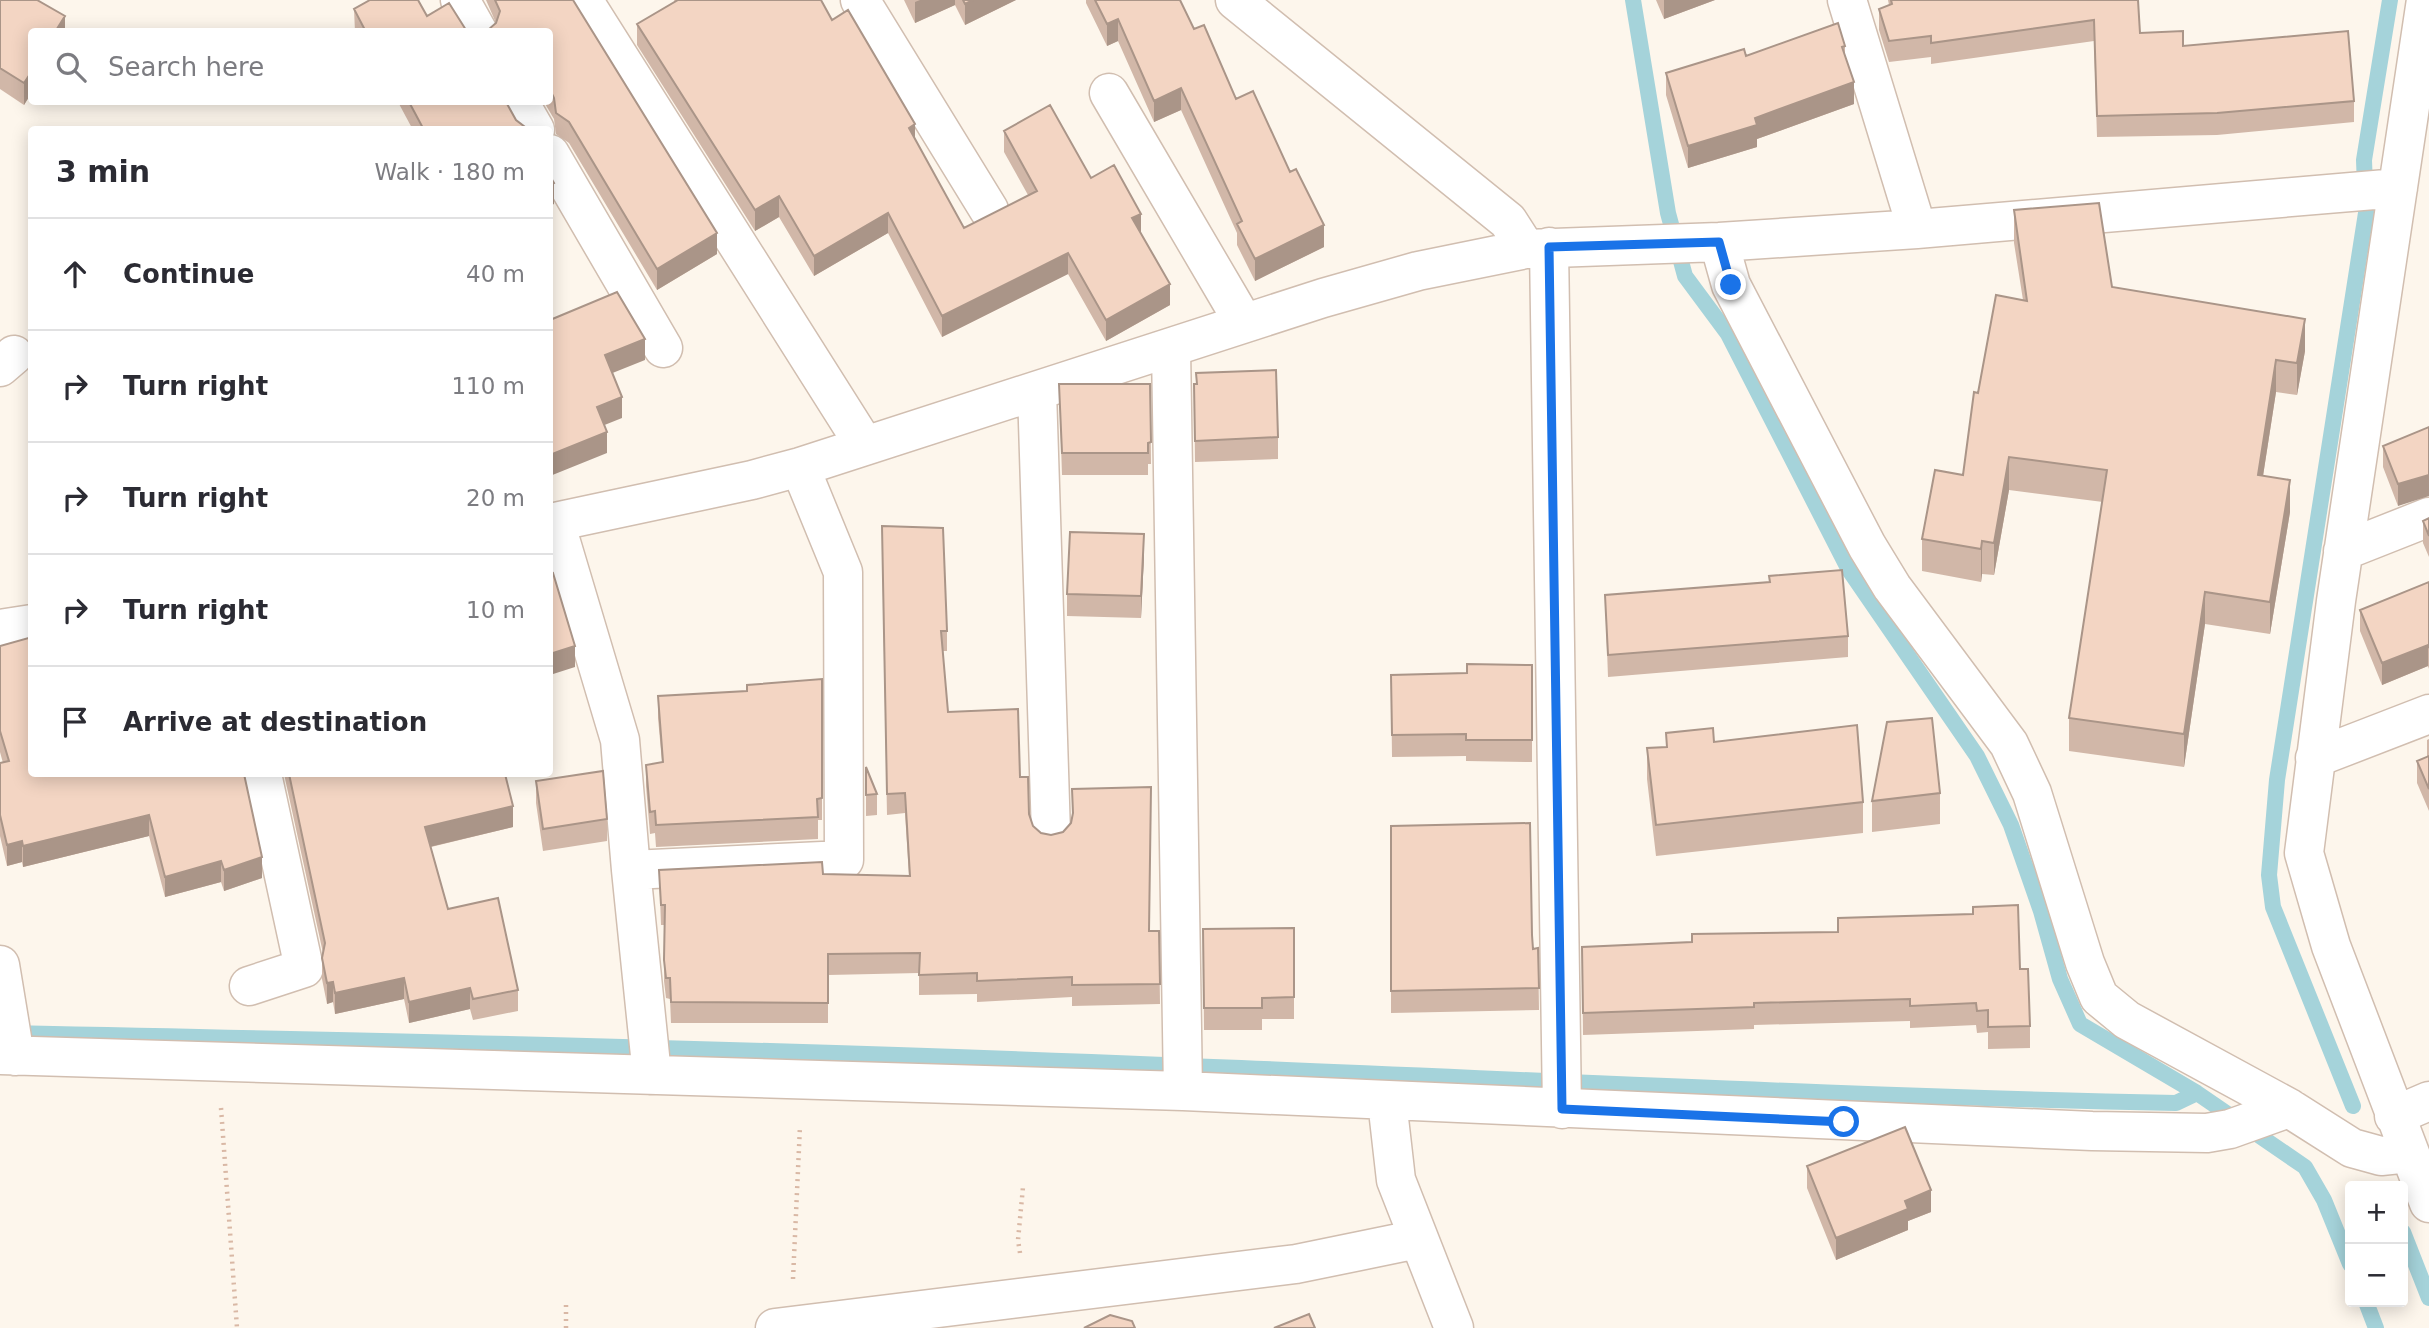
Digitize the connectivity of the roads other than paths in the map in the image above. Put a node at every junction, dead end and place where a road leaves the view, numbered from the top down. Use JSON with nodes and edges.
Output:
{"nodes":[{"id":1,"x":460,"y":0,"type":"edge"},
{"id":2,"x":583,"y":0,"type":"edge"},
{"id":3,"x":860,"y":0,"type":"edge"},
{"id":4,"x":1235,"y":0,"type":"edge"},
{"id":5,"x":1847,"y":0,"type":"edge"},
{"id":6,"x":2426,"y":0,"type":"edge"},
{"id":7,"x":476,"y":28,"type":"edge"},
{"id":8,"x":1109,"y":93,"type":"dead end"},
{"id":9,"x":2421,"y":95,"type":"edge"},
{"id":10,"x":521,"y":105,"type":"edge"},
{"id":11,"x":533,"y":126,"type":"edge"},
{"id":12,"x":553,"y":159,"type":"edge"},
{"id":13,"x":2377,"y":190,"type":"junction"},
{"id":14,"x":989,"y":210,"type":"dead end"},
{"id":15,"x":1917,"y":229,"type":"junction"},
{"id":16,"x":1690,"y":243,"type":"junction"},
{"id":17,"x":1538,"y":248,"type":"junction"},
{"id":18,"x":1244,"y":323,"type":"junction"},
{"id":19,"x":663,"y":348,"type":"dead end"},
{"id":20,"x":1171,"y":348,"type":"junction"},
{"id":21,"x":1037,"y":391,"type":"junction"},
{"id":22,"x":865,"y":446,"type":"junction"},
{"id":23,"x":800,"y":467,"type":"junction"},
{"id":24,"x":2429,"y":517,"type":"edge"},
{"id":25,"x":553,"y":522,"type":"edge"},
{"id":26,"x":553,"y":525,"type":"edge"},
{"id":27,"x":2343,"y":551,"type":"junction"},
{"id":28,"x":2429,"y":714,"type":"edge"},
{"id":29,"x":2315,"y":758,"type":"junction"},
{"id":30,"x":263,"y":777,"type":"edge"},
{"id":31,"x":1051,"y":834,"type":"edge"},
{"id":32,"x":631,"y":870,"type":"junction"},
{"id":33,"x":0,"y":965,"type":"edge"},
{"id":34,"x":249,"y":986,"type":"dead end"},
{"id":35,"x":9,"y":1044,"type":"edge"},
{"id":36,"x":650,"y":1059,"type":"junction"},
{"id":37,"x":1182,"y":1075,"type":"junction"},
{"id":38,"x":1562,"y":1093,"type":"junction"},
{"id":39,"x":1387,"y":1101,"type":"junction"},
{"id":40,"x":2429,"y":1101,"type":"edge"},
{"id":41,"x":2395,"y":1116,"type":"junction"},
{"id":42,"x":2261,"y":1118,"type":"junction"},
{"id":43,"x":2409,"y":1153,"type":"junction"},
{"id":44,"x":2429,"y":1203,"type":"edge"},
{"id":45,"x":1418,"y":1239,"type":"junction"},
{"id":46,"x":775,"y":1328,"type":"edge"},
{"id":47,"x":1454,"y":1328,"type":"edge"}],
"edges":[{"from":1,"to":7,"type":"street"},
{"from":2,"to":22,"type":"street"},
{"from":3,"to":14,"type":"street"},
{"from":4,"to":17,"type":"street"},
{"from":5,"to":15,"type":"street"},
{"from":6,"to":9,"type":"street"},
{"from":8,"to":18,"type":"street"},
{"from":9,"to":13,"type":"street"},
{"from":10,"to":11,"type":"street"},
{"from":12,"to":19,"type":"street"},
{"from":13,"to":15,"type":"street"},
{"from":13,"to":27,"type":"street"},
{"from":15,"to":16,"type":"street"},
{"from":16,"to":17,"type":"street"},
{"from":16,"to":42,"type":"street"},
{"from":17,"to":18,"type":"street"},
{"from":17,"to":38,"type":"street"},
{"from":18,"to":20,"type":"street"},
{"from":20,"to":21,"type":"street"},
{"from":20,"to":37,"type":"street"},
{"from":21,"to":22,"type":"street"},
{"from":21,"to":31,"type":"street"},
{"from":22,"to":23,"type":"street"},
{"from":23,"to":25,"type":"street"},
{"from":23,"to":32,"type":"street"},
{"from":24,"to":27,"type":"street"},
{"from":26,"to":32,"type":"street"},
{"from":27,"to":29,"type":"street"},
{"from":28,"to":29,"type":"street"},
{"from":29,"to":41,"type":"street"},
{"from":30,"to":34,"type":"street"},
{"from":32,"to":36,"type":"street"},
{"from":33,"to":35,"type":"street"},
{"from":35,"to":36,"type":"street"},
{"from":36,"to":37,"type":"street"},
{"from":37,"to":39,"type":"street"},
{"from":38,"to":39,"type":"street"},
{"from":38,"to":42,"type":"street"},
{"from":39,"to":45,"type":"street"},
{"from":40,"to":41,"type":"street"},
{"from":41,"to":43,"type":"street"},
{"from":42,"to":43,"type":"street"},
{"from":43,"to":44,"type":"street"},
{"from":45,"to":46,"type":"street"},
{"from":45,"to":47,"type":"street"}]}
